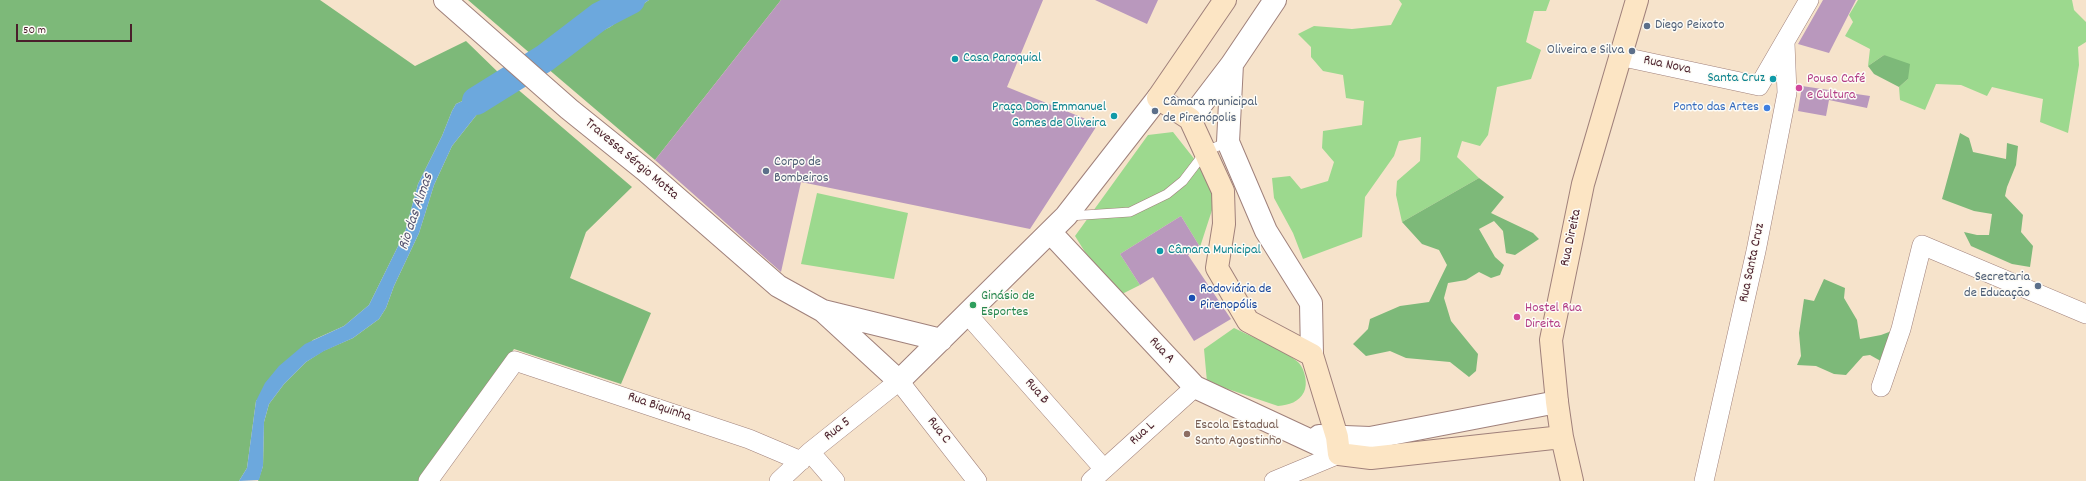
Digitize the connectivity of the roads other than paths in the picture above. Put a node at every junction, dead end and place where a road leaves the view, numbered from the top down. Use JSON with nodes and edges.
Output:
{"nodes":[{"id":1,"x":445,"y":0,"type":"edge"},
{"id":2,"x":1225,"y":0,"type":"edge"},
{"id":3,"x":1275,"y":0,"type":"edge"},
{"id":4,"x":1637,"y":0,"type":"edge"},
{"id":5,"x":1809,"y":0,"type":"edge"},
{"id":6,"x":1785,"y":43,"type":"junction"},
{"id":7,"x":1619,"y":56,"type":"junction"},
{"id":8,"x":1232,"y":64,"type":"junction"},
{"id":9,"x":1759,"y":86,"type":"junction"},
{"id":10,"x":1786,"y":93,"type":"junction"},
{"id":11,"x":1158,"y":98,"type":"junction"},
{"id":12,"x":1190,"y":119,"type":"junction"},
{"id":13,"x":1228,"y":142,"type":"junction"},
{"id":14,"x":1206,"y":151,"type":"junction"},
{"id":15,"x":1066,"y":216,"type":"junction"},
{"id":16,"x":1050,"y":232,"type":"junction"},
{"id":17,"x":823,"y":311,"type":"junction"},
{"id":18,"x":2086,"y":314,"type":"edge"},
{"id":19,"x":968,"y":315,"type":"junction"},
{"id":20,"x":941,"y":340,"type":"junction"},
{"id":21,"x":1312,"y":355,"type":"junction"},
{"id":22,"x":899,"y":381,"type":"junction"},
{"id":23,"x":1881,"y":387,"type":"dead end"},
{"id":24,"x":1195,"y":388,"type":"junction"},
{"id":25,"x":1556,"y":402,"type":"junction"},
{"id":26,"x":1562,"y":437,"type":"junction"},
{"id":27,"x":1338,"y":446,"type":"junction"},
{"id":28,"x":805,"y":457,"type":"junction"},
{"id":29,"x":1098,"y":475,"type":"edge"},
{"id":30,"x":428,"y":481,"type":"edge"},
{"id":31,"x":779,"y":481,"type":"edge"},
{"id":32,"x":835,"y":481,"type":"edge"},
{"id":33,"x":977,"y":481,"type":"edge"},
{"id":34,"x":1274,"y":481,"type":"edge"},
{"id":35,"x":1572,"y":481,"type":"edge"},
{"id":36,"x":1704,"y":481,"type":"edge"}],
"edges":[{"from":1,"to":17,"type":"street","name":"Travessa Sérgio Motta"},
{"from":2,"to":11,"type":"main road"},
{"from":3,"to":8,"type":"street"},
{"from":4,"to":7,"type":"main road","name":"Rua Direita"},
{"from":5,"to":6,"type":"street"},
{"from":6,"to":9,"type":"street"},
{"from":6,"to":10,"type":"street","name":"Rua Santa Cruz"},
{"from":7,"to":9,"type":"street","name":"Rua Nova"},
{"from":7,"to":25,"type":"main road","name":"Rua Direita"},
{"from":8,"to":12,"type":"street"},
{"from":8,"to":13,"type":"street"},
{"from":9,"to":10,"type":"street","name":"Rua Nova"},
{"from":10,"to":36,"type":"street","name":"Rua Santa Cruz"},
{"from":11,"to":12,"type":"main road"},
{"from":11,"to":15,"type":"street"},
{"from":12,"to":14,"type":"main road"},
{"from":13,"to":14,"type":"lane"},
{"from":13,"to":21,"type":"street"},
{"from":14,"to":15,"type":"lane"},
{"from":14,"to":21,"type":"main road"},
{"from":15,"to":16,"type":"street"},
{"from":16,"to":19,"type":"street"},
{"from":16,"to":24,"type":"street","name":"Rua A"},
{"from":17,"to":20,"type":"street"},
{"from":17,"to":22,"type":"street"},
{"from":18,"to":23,"type":"street"},
{"from":19,"to":20,"type":"street"},
{"from":19,"to":29,"type":"street","name":"Rua B"},
{"from":20,"to":22,"type":"street"},
{"from":21,"to":27,"type":"main road"},
{"from":22,"to":28,"type":"street","name":"Rua 5"},
{"from":22,"to":33,"type":"street","name":"Rua C"},
{"from":24,"to":27,"type":"street","name":"Rua A"},
{"from":24,"to":29,"type":"street","name":"Rua L"},
{"from":25,"to":26,"type":"main road","name":"Rua Direita"},
{"from":25,"to":27,"type":"street"},
{"from":26,"to":27,"type":"main road"},
{"from":26,"to":35,"type":"main road","name":"Rua Direita"},
{"from":27,"to":34,"type":"street"},
{"from":28,"to":30,"type":"street","name":"Rua Biquinha"},
{"from":28,"to":31,"type":"street","name":"Rua 5"},
{"from":28,"to":32,"type":"street"}]}
